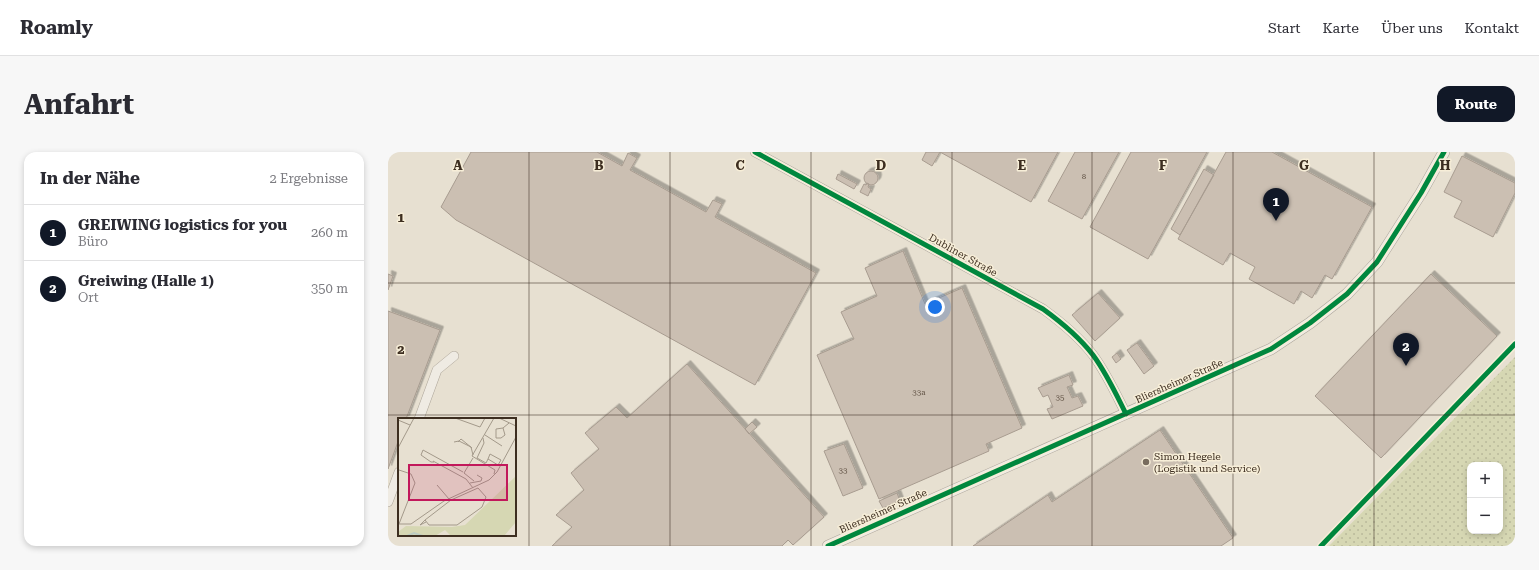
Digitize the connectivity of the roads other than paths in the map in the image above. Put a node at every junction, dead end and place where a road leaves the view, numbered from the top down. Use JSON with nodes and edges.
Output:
{"nodes":[{"id":1,"x":755,"y":152,"type":"edge"},
{"id":2,"x":1444,"y":152,"type":"edge"},
{"id":3,"x":454,"y":356,"type":"dead end"},
{"id":4,"x":1126,"y":414,"type":"junction"},
{"id":5,"x":419,"y":418,"type":"edge"},
{"id":6,"x":398,"y":475,"type":"edge"},
{"id":7,"x":388,"y":502,"type":"edge"},
{"id":8,"x":828,"y":546,"type":"edge"}],
"edges":[{"from":1,"to":4,"type":"street","name":"Dubliner Straße"},
{"from":2,"to":4,"type":"street","name":"Bliersheimer Straße"},
{"from":3,"to":5,"type":"street"},
{"from":4,"to":8,"type":"street","name":"Bliersheimer Straße"},
{"from":6,"to":7,"type":"street"}]}
